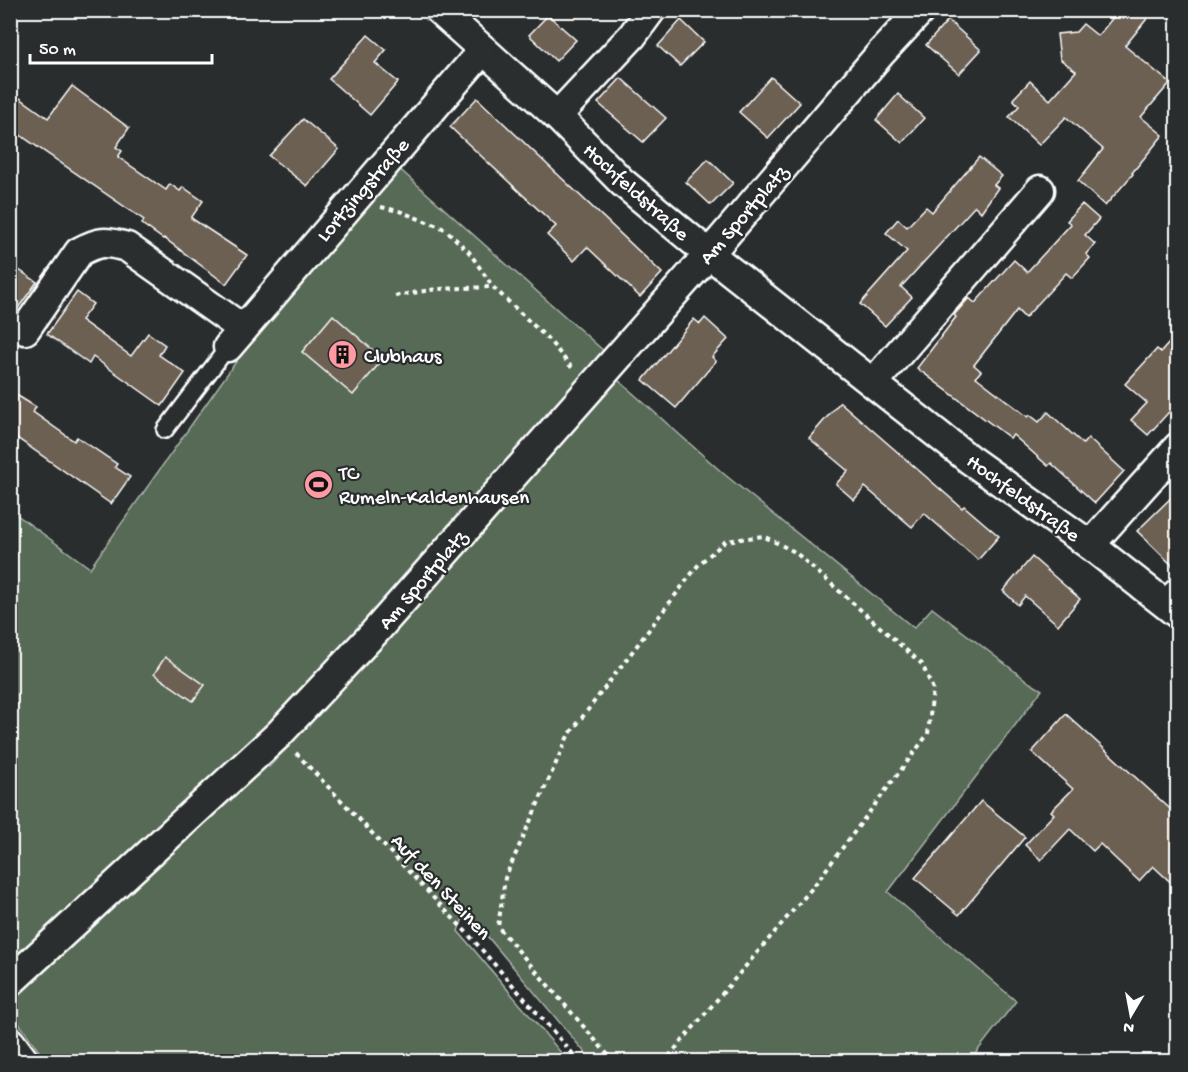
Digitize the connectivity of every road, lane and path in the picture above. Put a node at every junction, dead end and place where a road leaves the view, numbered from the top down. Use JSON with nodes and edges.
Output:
{"nodes":[{"id":1,"x":439,"y":10,"type":"edge"},
{"id":2,"x":651,"y":10,"type":"edge"},
{"id":3,"x":921,"y":10,"type":"edge"},
{"id":4,"x":483,"y":50,"type":"junction"},
{"id":5,"x":557,"y":116,"type":"junction"},
{"id":6,"x":1040,"y":190,"type":"dead end"},
{"id":7,"x":354,"y":198,"type":"junction"},
{"id":8,"x":708,"y":254,"type":"junction"},
{"id":9,"x":493,"y":286,"type":"junction"},
{"id":10,"x":395,"y":296,"type":"dead end"},
{"id":11,"x":25,"y":330,"type":"dead end"},
{"id":12,"x":235,"y":338,"type":"junction"},
{"id":13,"x":874,"y":382,"type":"junction"},
{"id":14,"x":591,"y":387,"type":"junction"},
{"id":15,"x":165,"y":430,"type":"dead end"},
{"id":16,"x":1178,"y":447,"type":"edge"},
{"id":17,"x":1090,"y":545,"type":"junction"},
{"id":18,"x":1172,"y":600,"type":"edge"},
{"id":19,"x":278,"y":735,"type":"junction"},
{"id":20,"x":10,"y":982,"type":"edge"},
{"id":21,"x":10,"y":1042,"type":"edge"},
{"id":22,"x":25,"y":1062,"type":"edge"},
{"id":23,"x":580,"y":1062,"type":"edge"},
{"id":24,"x":614,"y":1062,"type":"edge"},
{"id":25,"x":664,"y":1062,"type":"edge"}],
"edges":[{"from":1,"to":4,"type":"street","name":"Hochfeldstraße"},
{"from":2,"to":5,"type":"street"},
{"from":3,"to":8,"type":"street","name":"Am Sportplatz"},
{"from":4,"to":5,"type":"street","name":"Hochfeldstraße"},
{"from":4,"to":7,"type":"street","name":"Lortzingstraße"},
{"from":5,"to":8,"type":"street","name":"Hochfeldstraße"},
{"from":6,"to":13,"type":"street"},
{"from":7,"to":9,"type":"path"},
{"from":7,"to":12,"type":"street","name":"Lortzingstraße"},
{"from":8,"to":13,"type":"street","name":"Hochfeldstraße"},
{"from":8,"to":14,"type":"street","name":"Am Sportplatz"},
{"from":9,"to":10,"type":"path"},
{"from":9,"to":14,"type":"path"},
{"from":11,"to":12,"type":"street"},
{"from":12,"to":15,"type":"lane","name":"Lortzingstraße"},
{"from":13,"to":17,"type":"street","name":"Hochfeldstraße"},
{"from":14,"to":19,"type":"street","name":"Am Sportplatz"},
{"from":16,"to":17,"type":"street","name":"Hochfeldstraße"},
{"from":17,"to":18,"type":"street","name":"Hochfeldstraße"},
{"from":19,"to":20,"type":"street","name":"Am Sportplatz"},
{"from":19,"to":23,"type":"path","name":"Auf den Steinen"},
{"from":21,"to":22,"type":"street"},
{"from":24,"to":25,"type":"path"}]}
